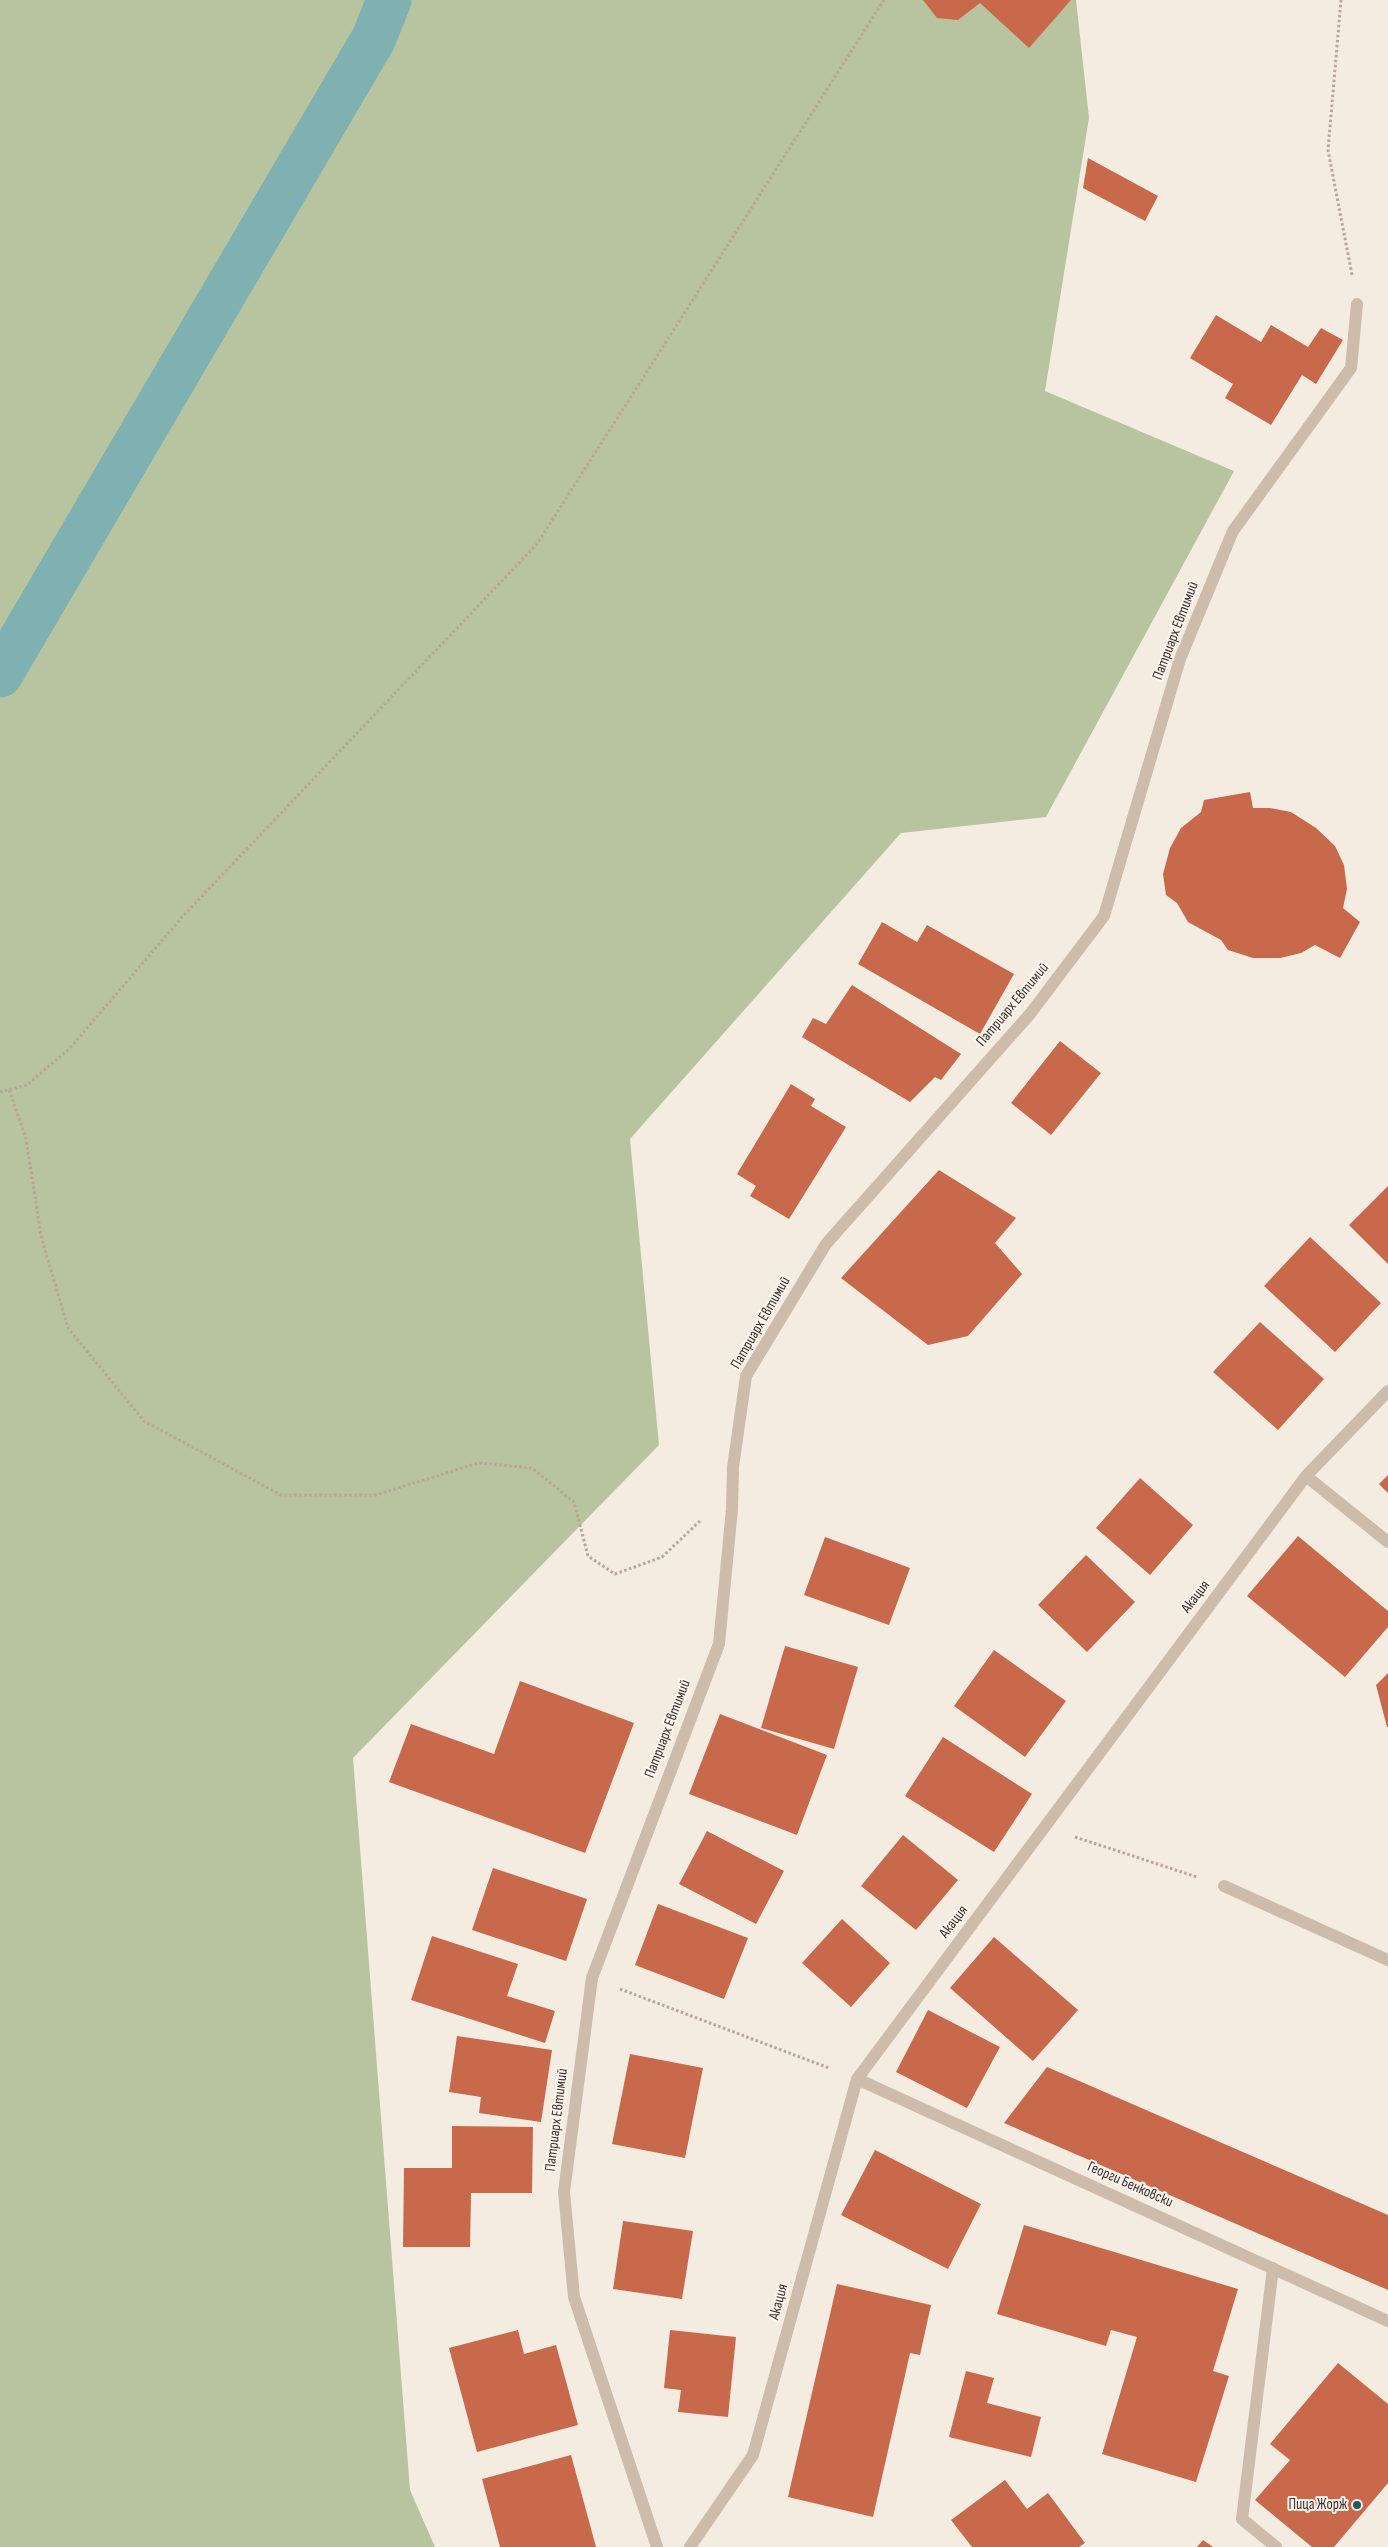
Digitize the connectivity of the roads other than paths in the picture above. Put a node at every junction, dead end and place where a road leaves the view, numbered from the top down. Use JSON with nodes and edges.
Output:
{"nodes":[{"id":1,"x":1358,"y":304,"type":"road end"},
{"id":2,"x":1388,"y":1391,"type":"edge"},
{"id":3,"x":1306,"y":1476,"type":"junction"},
{"id":4,"x":1388,"y":1542,"type":"edge"},
{"id":5,"x":1224,"y":1886,"type":"road end"},
{"id":6,"x":1388,"y":1960,"type":"edge"},
{"id":7,"x":857,"y":2079,"type":"junction"},
{"id":8,"x":1273,"y":2268,"type":"junction"},
{"id":9,"x":1388,"y":2321,"type":"edge"},
{"id":10,"x":657,"y":2547,"type":"edge"},
{"id":11,"x":690,"y":2547,"type":"edge"},
{"id":12,"x":1276,"y":2547,"type":"edge"}],
"edges":[{"from":1,"to":10,"type":"street","name":"Патриарх Евтимий"},
{"from":2,"to":3,"type":"street","name":"Акация"},
{"from":3,"to":4,"type":"street"},
{"from":3,"to":7,"type":"street","name":"Акация"},
{"from":5,"to":6,"type":"street"},
{"from":7,"to":8,"type":"street","name":"Георги Бенковски"},
{"from":7,"to":11,"type":"street","name":"Акация"},
{"from":8,"to":9,"type":"street","name":"Георги Бенковски"},
{"from":8,"to":12,"type":"street"}]}
